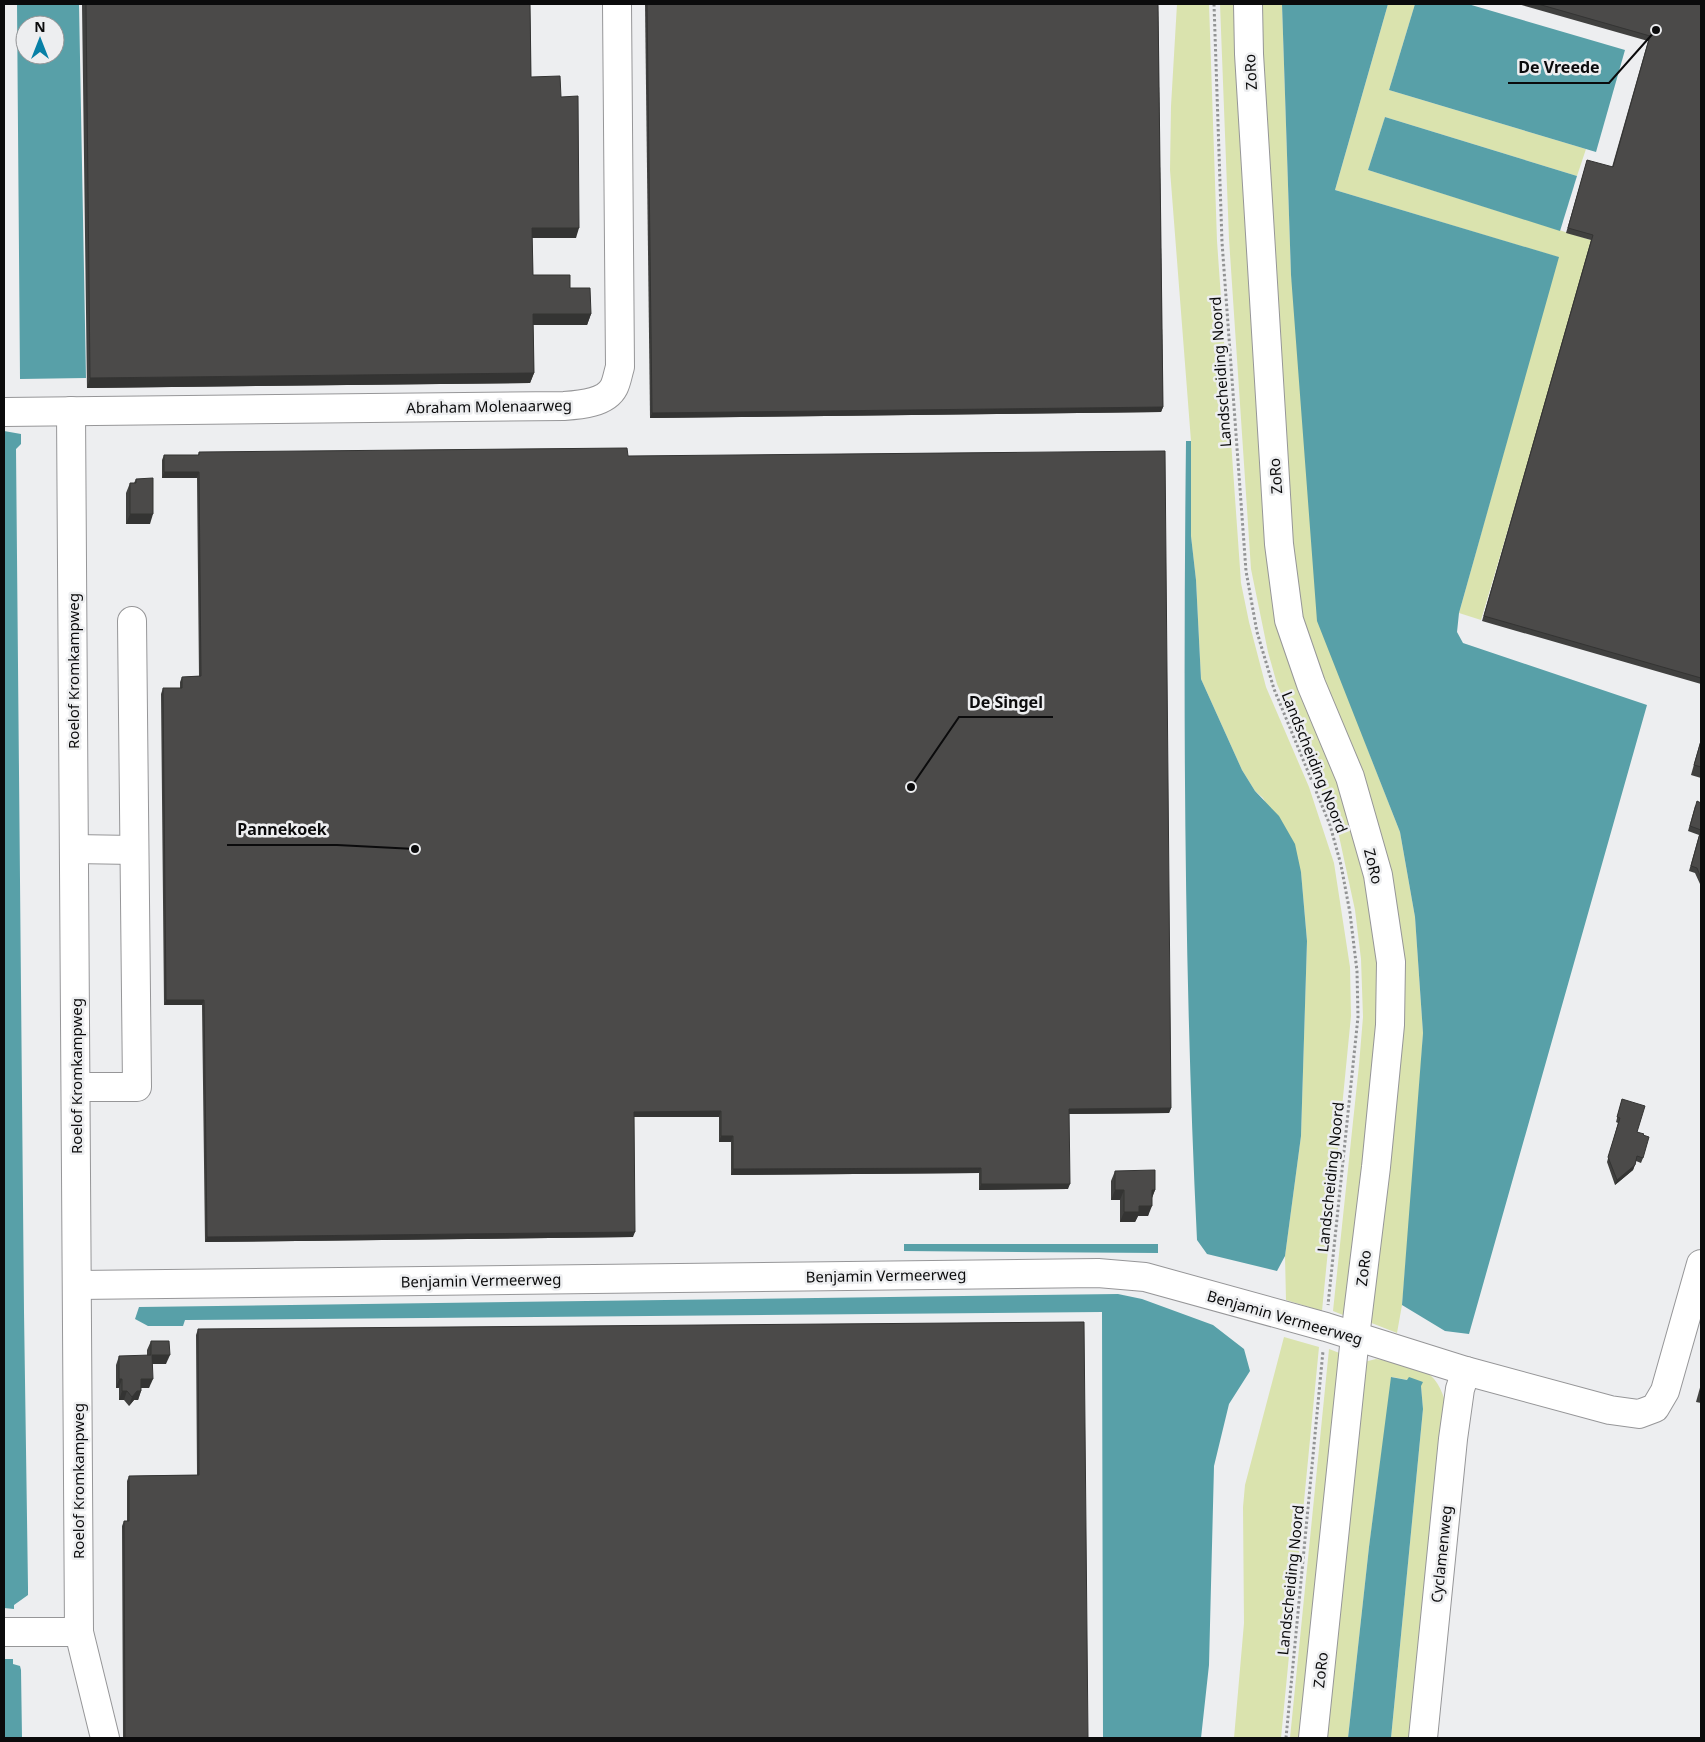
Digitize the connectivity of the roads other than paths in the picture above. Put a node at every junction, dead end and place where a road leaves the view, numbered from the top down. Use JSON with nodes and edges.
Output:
{"nodes":[{"id":1,"x":617,"y":4,"type":"edge"},
{"id":2,"x":1248,"y":4,"type":"edge"},
{"id":3,"x":71,"y":411,"type":"junction"},
{"id":4,"x":4,"y":412,"type":"edge"},
{"id":5,"x":132,"y":621,"type":"dead end"},
{"id":6,"x":74,"y":849,"type":"junction"},
{"id":7,"x":134,"y":850,"type":"junction"},
{"id":8,"x":76,"y":1087,"type":"junction"},
{"id":9,"x":1701,"y":1264,"type":"edge"},
{"id":10,"x":77,"y":1285,"type":"junction"},
{"id":11,"x":1355,"y":1337,"type":"junction"},
{"id":12,"x":1466,"y":1372,"type":"junction"},
{"id":13,"x":4,"y":1632,"type":"edge"},
{"id":14,"x":79,"y":1632,"type":"junction"},
{"id":15,"x":105,"y":1738,"type":"edge"},
{"id":16,"x":1313,"y":1738,"type":"edge"},
{"id":17,"x":1423,"y":1738,"type":"edge"}],
"edges":[{"from":1,"to":3,"type":"street","name":"Abraham Molenaarweg"},
{"from":2,"to":11,"type":"street","name":"ZoRo"},
{"from":3,"to":4,"type":"street","name":"Abraham Molenaarweg"},
{"from":3,"to":6,"type":"street","name":"Roelof Kromkampweg"},
{"from":5,"to":7,"type":"street"},
{"from":6,"to":7,"type":"street"},
{"from":6,"to":8,"type":"street","name":"Roelof Kromkampweg"},
{"from":7,"to":8,"type":"street"},
{"from":8,"to":10,"type":"street","name":"Roelof Kromkampweg"},
{"from":9,"to":12,"type":"street","name":"Benjamin Vermeerweg"},
{"from":10,"to":11,"type":"street","name":"Benjamin Vermeerweg"},
{"from":10,"to":14,"type":"street","name":"Roelof Kromkampweg"},
{"from":11,"to":12,"type":"street","name":"Benjamin Vermeerweg"},
{"from":11,"to":16,"type":"street","name":"ZoRo"},
{"from":12,"to":17,"type":"street","name":"Cyclamenweg"},
{"from":13,"to":14,"type":"street"},
{"from":14,"to":15,"type":"street","name":"Roelof Kromkampweg"}]}
